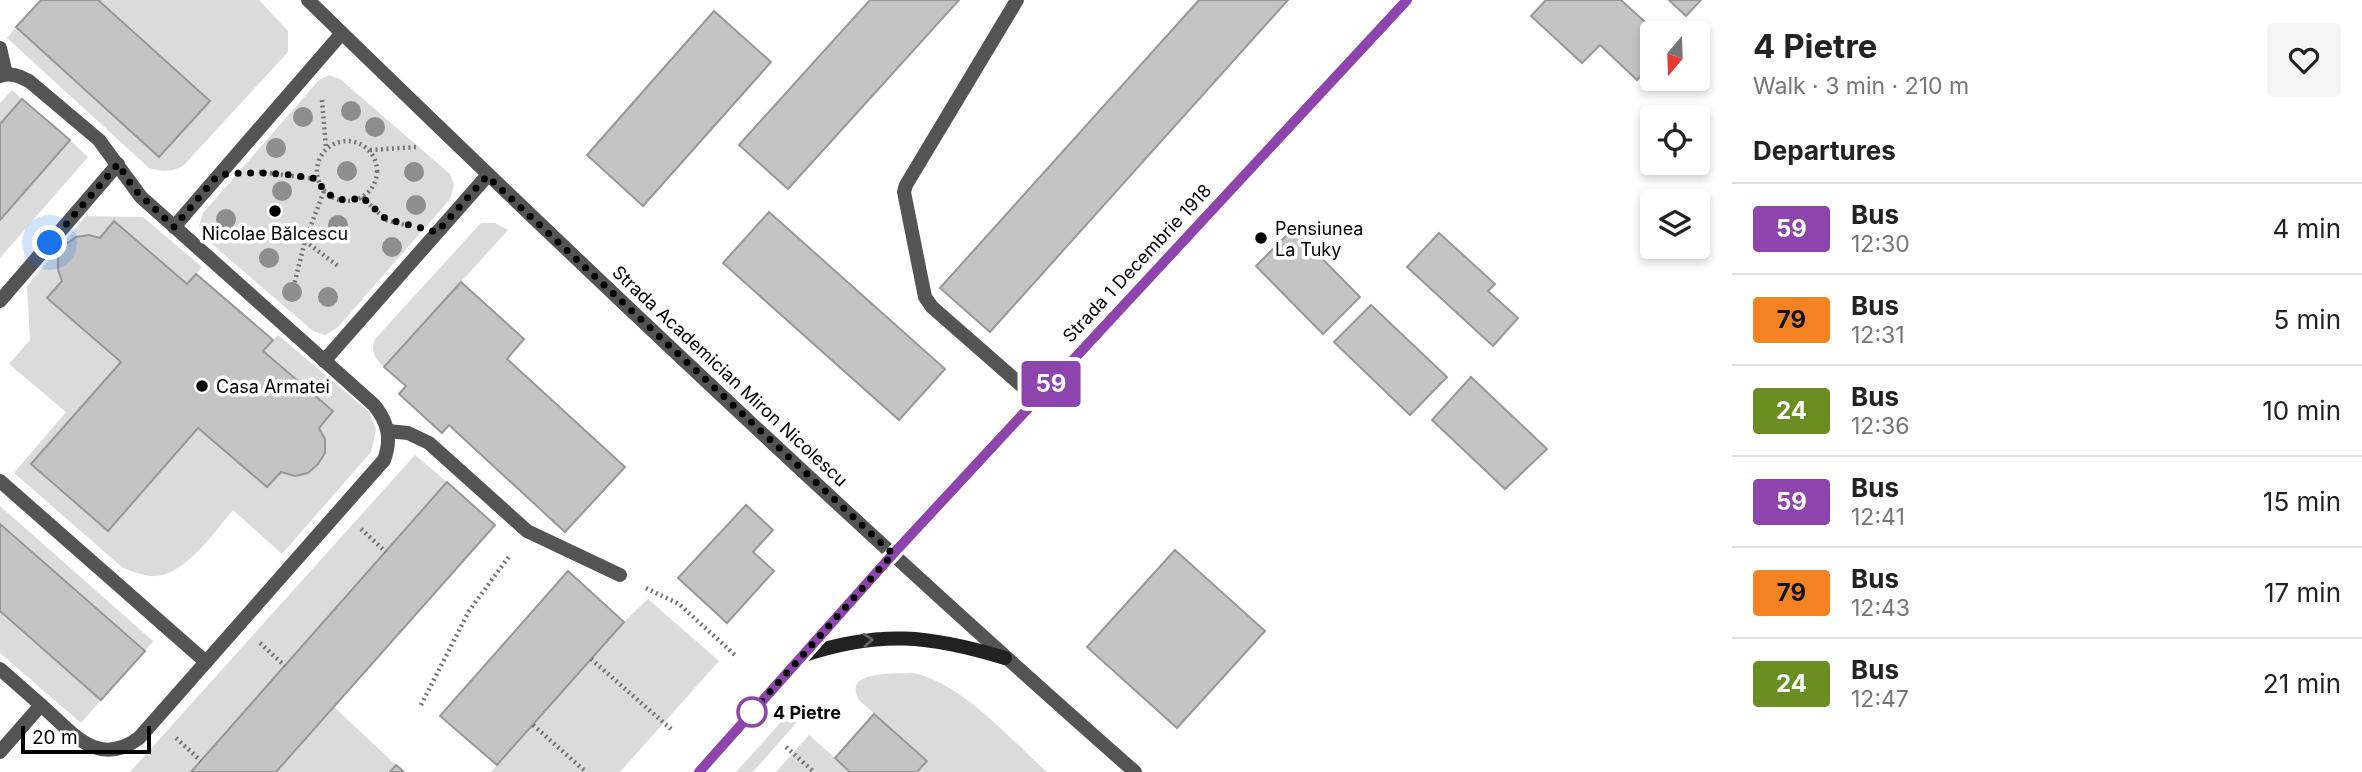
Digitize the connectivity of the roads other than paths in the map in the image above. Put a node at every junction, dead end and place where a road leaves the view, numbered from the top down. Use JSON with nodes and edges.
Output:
{"nodes":[{"id":1,"x":308,"y":0,"type":"edge"},
{"id":2,"x":1017,"y":0,"type":"edge"},
{"id":3,"x":1407,"y":0,"type":"edge"},
{"id":4,"x":342,"y":33,"type":"junction"},
{"id":5,"x":0,"y":48,"type":"edge"},
{"id":6,"x":3,"y":75,"type":"edge"},
{"id":7,"x":118,"y":164,"type":"junction"},
{"id":8,"x":487,"y":176,"type":"junction"},
{"id":9,"x":174,"y":227,"type":"junction"},
{"id":10,"x":0,"y":301,"type":"edge"},
{"id":11,"x":324,"y":361,"type":"junction"},
{"id":12,"x":1037,"y":399,"type":"junction"},
{"id":13,"x":388,"y":431,"type":"junction"},
{"id":14,"x":0,"y":481,"type":"edge"},
{"id":15,"x":893,"y":554,"type":"junction"},
{"id":16,"x":620,"y":575,"type":"road end"},
{"id":17,"x":802,"y":655,"type":"junction"},
{"id":18,"x":1005,"y":658,"type":"junction"},
{"id":19,"x":206,"y":662,"type":"junction"},
{"id":20,"x":0,"y":669,"type":"edge"},
{"id":21,"x":41,"y":705,"type":"junction"},
{"id":22,"x":0,"y":752,"type":"edge"},
{"id":23,"x":699,"y":772,"type":"edge"},
{"id":24,"x":1135,"y":772,"type":"edge"}],
"edges":[{"from":1,"to":4,"type":"street","name":"Strada Academician Miron Nicolescu"},
{"from":2,"to":12,"type":"street"},
{"from":3,"to":12,"type":"main road","name":"Strada 1 Decembrie 1918"},
{"from":4,"to":8,"type":"street","name":"Strada Academician Miron Nicolescu"},
{"from":4,"to":9,"type":"street"},
{"from":5,"to":6,"type":"street"},
{"from":6,"to":7,"type":"street"},
{"from":7,"to":9,"type":"street"},
{"from":7,"to":10,"type":"street"},
{"from":8,"to":11,"type":"street"},
{"from":8,"to":15,"type":"street","name":"Strada Academician Miron Nicolescu"},
{"from":9,"to":11,"type":"street"},
{"from":11,"to":13,"type":"street"},
{"from":12,"to":15,"type":"main road","name":"Strada 1 Decembrie 1918"},
{"from":13,"to":16,"type":"street"},
{"from":13,"to":19,"type":"street"},
{"from":14,"to":19,"type":"street"},
{"from":15,"to":17,"type":"main road","name":"Strada 1 Decembrie 1918"},
{"from":15,"to":18,"type":"street","name":"Strada Academician Miron Nicolescu"},
{"from":17,"to":18,"type":"main road","one_way":true},
{"from":17,"to":23,"type":"main road","name":"Strada 1 Decembrie 1918"},
{"from":18,"to":24,"type":"street","name":"Strada Academician Miron Nicolescu"},
{"from":19,"to":21,"type":"street"},
{"from":20,"to":21,"type":"street"},
{"from":21,"to":22,"type":"street"}]}
